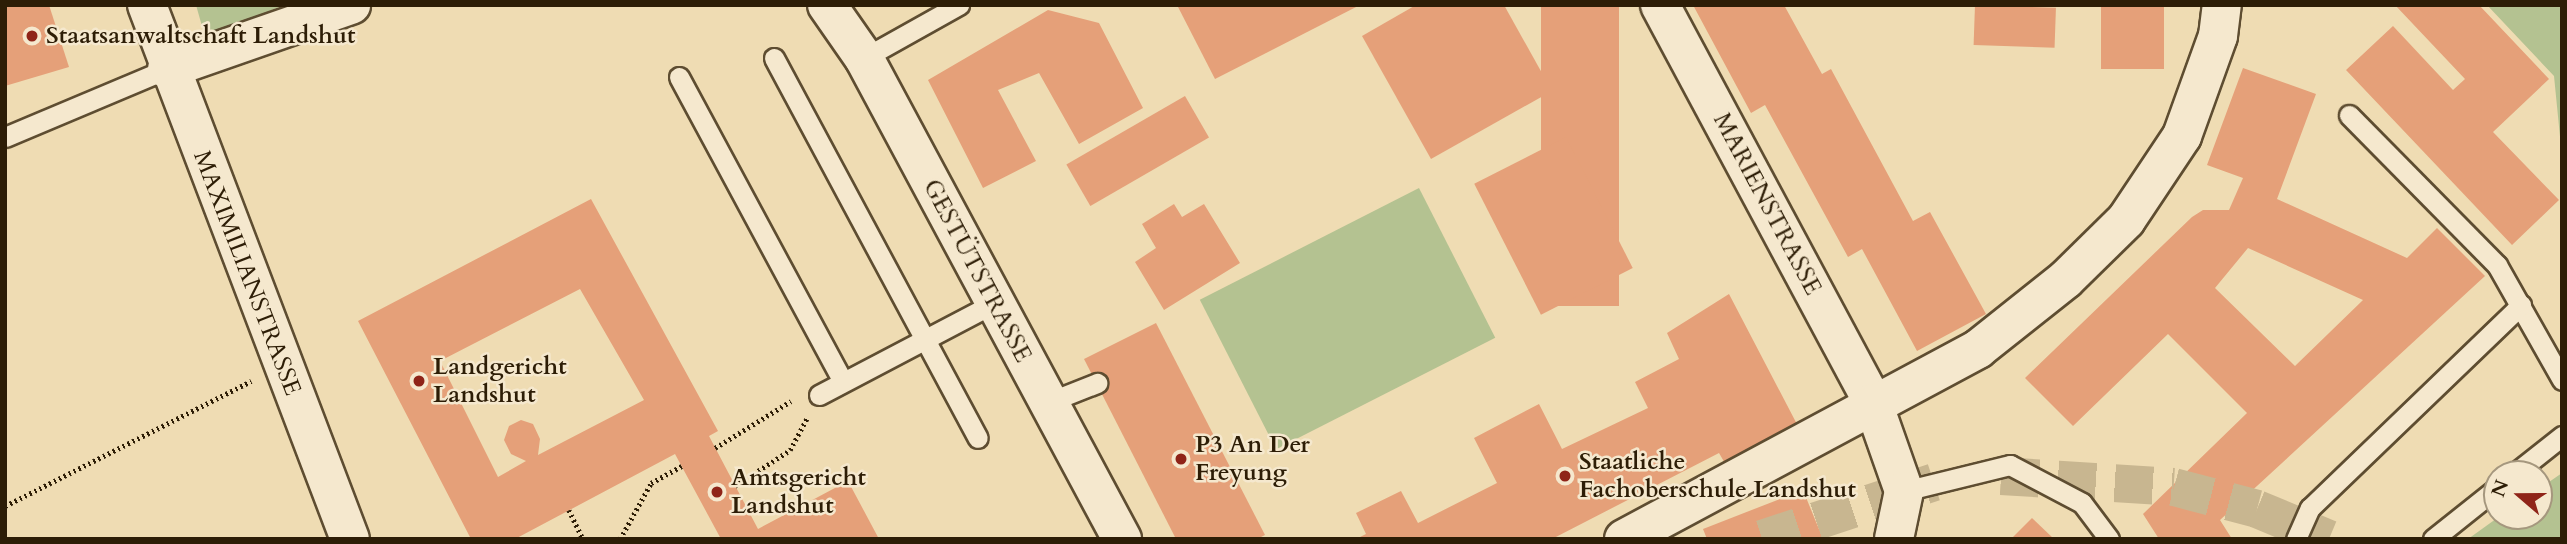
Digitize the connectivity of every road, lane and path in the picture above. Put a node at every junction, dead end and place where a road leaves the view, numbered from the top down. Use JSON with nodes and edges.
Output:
{"nodes":[{"id":1,"x":148,"y":5,"type":"edge"},
{"id":2,"x":351,"y":5,"type":"edge"},
{"id":3,"x":827,"y":5,"type":"edge"},
{"id":4,"x":959,"y":5,"type":"edge"},
{"id":5,"x":1660,"y":5,"type":"edge"},
{"id":6,"x":2222,"y":5,"type":"edge"},
{"id":7,"x":774,"y":58,"type":"dead end"},
{"id":8,"x":864,"y":58,"type":"junction"},
{"id":9,"x":167,"y":69,"type":"junction"},
{"id":10,"x":679,"y":77,"type":"dead end"},
{"id":11,"x":2349,"y":115,"type":"dead end"},
{"id":12,"x":5,"y":137,"type":"edge"},
{"id":13,"x":992,"y":304,"type":"junction"},
{"id":14,"x":2521,"y":305,"type":"junction"},
{"id":15,"x":924,"y":340,"type":"junction"},
{"id":16,"x":285,"y":368,"type":"junction"},
{"id":17,"x":2562,"y":380,"type":"edge"},
{"id":18,"x":843,"y":382,"type":"junction"},
{"id":19,"x":1097,"y":383,"type":"dead end"},
{"id":20,"x":819,"y":395,"type":"junction"},
{"id":21,"x":1049,"y":402,"type":"junction"},
{"id":22,"x":1873,"y":404,"type":"junction"},
{"id":23,"x":2562,"y":436,"type":"edge"},
{"id":24,"x":978,"y":438,"type":"dead end"},
{"id":25,"x":715,"y":448,"type":"dead end"},
{"id":26,"x":2532,"y":460,"type":"edge"},
{"id":27,"x":682,"y":466,"type":"dead end"},
{"id":28,"x":735,"y":486,"type":"dead end"},
{"id":29,"x":1904,"y":491,"type":"junction"},
{"id":30,"x":2483,"y":499,"type":"edge"},
{"id":31,"x":5,"y":506,"type":"edge"},
{"id":32,"x":569,"y":510,"type":"dead end"},
{"id":33,"x":350,"y":539,"type":"edge"},
{"id":34,"x":583,"y":539,"type":"edge"},
{"id":35,"x":620,"y":539,"type":"edge"},
{"id":36,"x":1122,"y":539,"type":"edge"},
{"id":37,"x":1624,"y":539,"type":"edge"},
{"id":38,"x":1894,"y":539,"type":"edge"},
{"id":39,"x":2109,"y":539,"type":"edge"},
{"id":40,"x":2296,"y":539,"type":"edge"},
{"id":41,"x":2433,"y":539,"type":"edge"}],
"edges":[{"from":1,"to":9,"type":"street","name":"MAXIMILIANSTRASSE"},
{"from":2,"to":9,"type":"street"},
{"from":3,"to":8,"type":"street","name":"GESTÜTSTRASSE"},
{"from":4,"to":8,"type":"lane"},
{"from":5,"to":22,"type":"street","name":"MARIENSTRASSE"},
{"from":6,"to":22,"type":"street"},
{"from":7,"to":15,"type":"lane"},
{"from":8,"to":13,"type":"street","name":"GESTÜTSTRASSE"},
{"from":9,"to":12,"type":"lane"},
{"from":9,"to":16,"type":"street","name":"MAXIMILIANSTRASSE"},
{"from":10,"to":18,"type":"lane"},
{"from":11,"to":14,"type":"lane"},
{"from":13,"to":15,"type":"lane"},
{"from":13,"to":21,"type":"street","name":"GESTÜTSTRASSE"},
{"from":14,"to":17,"type":"lane"},
{"from":14,"to":40,"type":"lane"},
{"from":15,"to":18,"type":"lane"},
{"from":15,"to":24,"type":"lane"},
{"from":16,"to":31,"type":"path"},
{"from":16,"to":33,"type":"street","name":"MAXIMILIANSTRASSE"},
{"from":18,"to":20,"type":"lane"},
{"from":19,"to":21,"type":"lane"},
{"from":20,"to":25,"type":"path"},
{"from":20,"to":28,"type":"path"},
{"from":21,"to":36,"type":"street","name":"GESTÜTSTRASSE"},
{"from":22,"to":29,"type":"street","name":"MARIENSTRASSE"},
{"from":22,"to":37,"type":"street"},
{"from":23,"to":26,"type":"lane"},
{"from":27,"to":35,"type":"path"},
{"from":29,"to":38,"type":"street"},
{"from":29,"to":39,"type":"lane"},
{"from":30,"to":41,"type":"lane"},
{"from":32,"to":34,"type":"path"}]}
